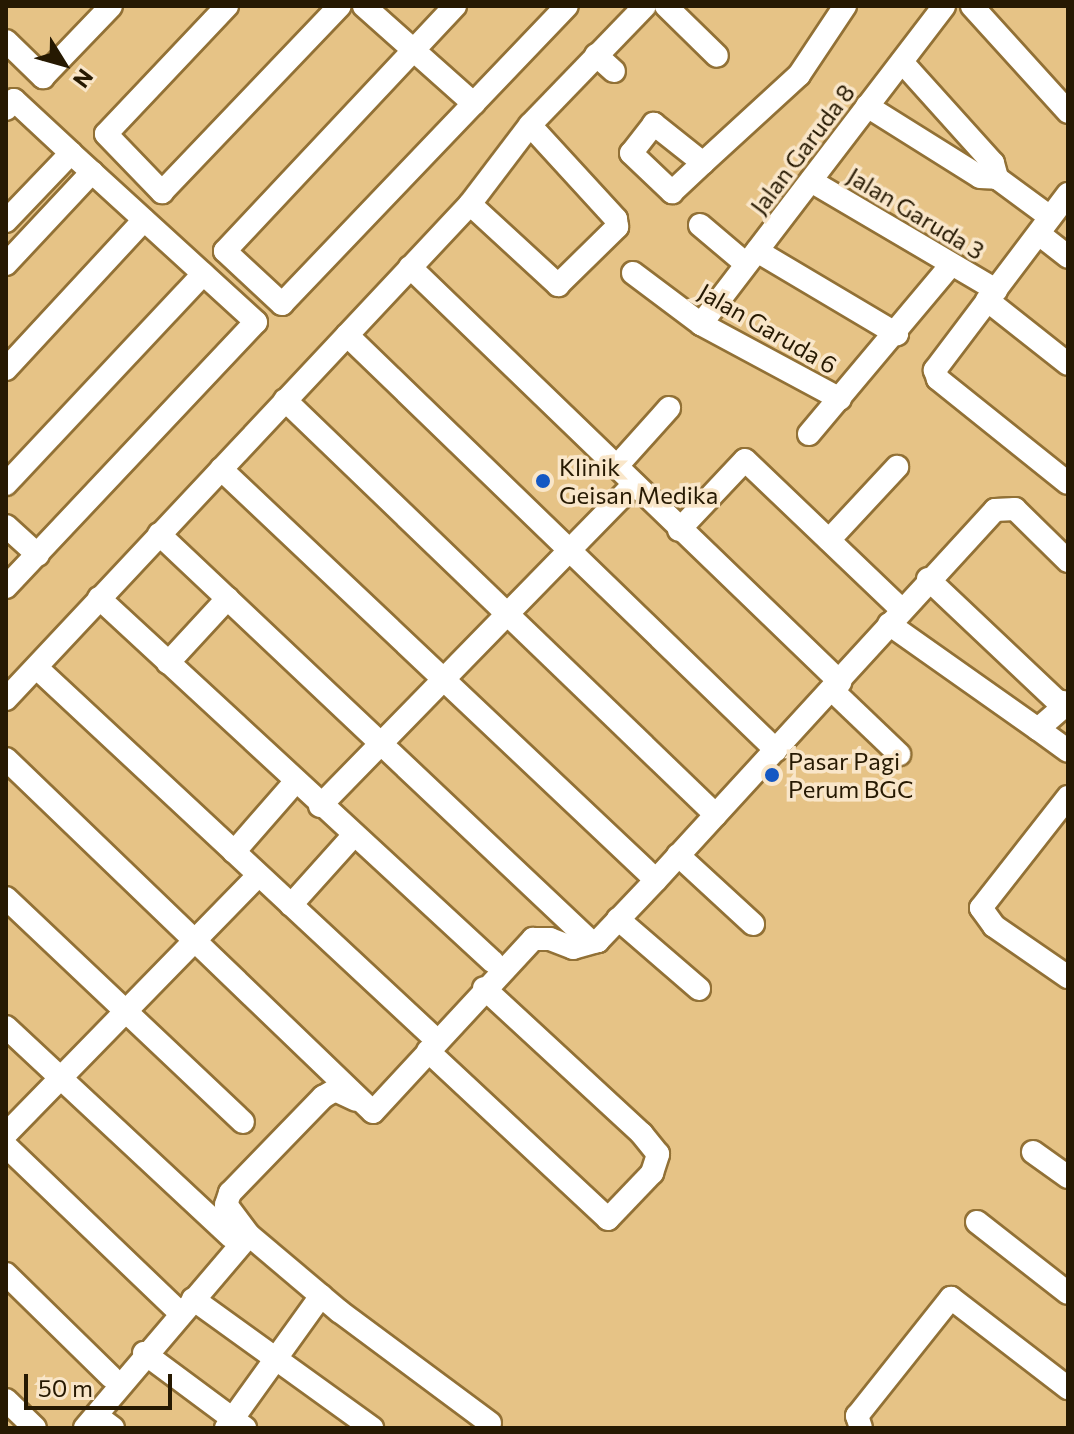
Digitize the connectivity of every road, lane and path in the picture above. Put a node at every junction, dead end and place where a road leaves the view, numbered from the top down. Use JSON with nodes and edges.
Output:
{"nodes":[{"id":1,"x":111,"y":6,"type":"edge"},
{"id":2,"x":227,"y":6,"type":"edge"},
{"id":3,"x":340,"y":6,"type":"edge"},
{"id":4,"x":364,"y":6,"type":"edge"},
{"id":5,"x":455,"y":6,"type":"edge"},
{"id":6,"x":567,"y":6,"type":"edge"},
{"id":7,"x":645,"y":6,"type":"edge"},
{"id":8,"x":666,"y":6,"type":"edge"},
{"id":9,"x":845,"y":6,"type":"edge"},
{"id":10,"x":944,"y":6,"type":"edge"},
{"id":11,"x":972,"y":6,"type":"edge"},
{"id":12,"x":6,"y":41,"type":"edge"},
{"id":13,"x":413,"y":51,"type":"junction"},
{"id":14,"x":596,"y":55,"type":"junction"},
{"id":15,"x":717,"y":56,"type":"dead end"},
{"id":16,"x":902,"y":62,"type":"junction"},
{"id":17,"x":614,"y":71,"type":"dead end"},
{"id":18,"x":474,"y":104,"type":"junction"},
{"id":19,"x":867,"y":106,"type":"junction"},
{"id":20,"x":6,"y":109,"type":"edge"},
{"id":21,"x":1068,"y":112,"type":"edge"},
{"id":22,"x":530,"y":125,"type":"junction"},
{"id":23,"x":71,"y":153,"type":"junction"},
{"id":24,"x":703,"y":163,"type":"dead end"},
{"id":25,"x":92,"y":172,"type":"junction"},
{"id":26,"x":997,"y":178,"type":"junction"},
{"id":27,"x":811,"y":181,"type":"junction"},
{"id":28,"x":1068,"y":194,"type":"edge"},
{"id":29,"x":470,"y":204,"type":"junction"},
{"id":30,"x":144,"y":220,"type":"junction"},
{"id":31,"x":6,"y":221,"type":"edge"},
{"id":32,"x":700,"y":225,"type":"dead end"},
{"id":33,"x":1044,"y":226,"type":"junction"},
{"id":34,"x":751,"y":257,"type":"junction"},
{"id":35,"x":1068,"y":257,"type":"edge"},
{"id":36,"x":6,"y":264,"type":"edge"},
{"id":37,"x":951,"y":265,"type":"junction"},
{"id":38,"x":410,"y":267,"type":"junction"},
{"id":39,"x":633,"y":273,"type":"dead end"},
{"id":40,"x":203,"y":274,"type":"junction"},
{"id":41,"x":991,"y":295,"type":"junction"},
{"id":42,"x":701,"y":324,"type":"junction"},
{"id":43,"x":897,"y":334,"type":"junction"},
{"id":44,"x":347,"y":335,"type":"junction"},
{"id":45,"x":1068,"y":364,"type":"edge"},
{"id":46,"x":6,"y":369,"type":"edge"},
{"id":47,"x":840,"y":399,"type":"junction"},
{"id":48,"x":285,"y":400,"type":"junction"},
{"id":49,"x":669,"y":408,"type":"dead end"},
{"id":50,"x":809,"y":434,"type":"dead end"},
{"id":51,"x":617,"y":466,"type":"junction"},
{"id":52,"x":897,"y":467,"type":"dead end"},
{"id":53,"x":221,"y":469,"type":"junction"},
{"id":54,"x":1068,"y":483,"type":"edge"},
{"id":55,"x":6,"y":484,"type":"edge"},
{"id":56,"x":634,"y":484,"type":"junction"},
{"id":57,"x":6,"y":526,"type":"edge"},
{"id":58,"x":679,"y":530,"type":"junction"},
{"id":59,"x":159,"y":534,"type":"junction"},
{"id":60,"x":6,"y":539,"type":"edge"},
{"id":61,"x":829,"y":540,"type":"junction"},
{"id":62,"x":568,"y":549,"type":"junction"},
{"id":63,"x":34,"y":559,"type":"junction"},
{"id":64,"x":1068,"y":561,"type":"edge"},
{"id":65,"x":928,"y":579,"type":"junction"},
{"id":66,"x":6,"y":587,"type":"edge"},
{"id":67,"x":99,"y":598,"type":"junction"},
{"id":68,"x":228,"y":598,"type":"junction"},
{"id":69,"x":507,"y":613,"type":"junction"},
{"id":70,"x":896,"y":617,"type":"junction"},
{"id":71,"x":168,"y":663,"type":"junction"},
{"id":72,"x":37,"y":668,"type":"junction"},
{"id":73,"x":443,"y":678,"type":"junction"},
{"id":74,"x":836,"y":686,"type":"junction"},
{"id":75,"x":6,"y":699,"type":"edge"},
{"id":76,"x":1066,"y":705,"type":"edge"},
{"id":77,"x":1038,"y":729,"type":"junction"},
{"id":78,"x":382,"y":742,"type":"junction"},
{"id":79,"x":776,"y":750,"type":"junction"},
{"id":80,"x":1068,"y":751,"type":"edge"},
{"id":81,"x":899,"y":754,"type":"dead end"},
{"id":82,"x":6,"y":759,"type":"edge"},
{"id":83,"x":295,"y":782,"type":"junction"},
{"id":84,"x":1068,"y":797,"type":"edge"},
{"id":85,"x":320,"y":806,"type":"junction"},
{"id":86,"x":716,"y":815,"type":"junction"},
{"id":87,"x":353,"y":836,"type":"junction"},
{"id":88,"x":234,"y":852,"type":"junction"},
{"id":89,"x":678,"y":855,"type":"junction"},
{"id":90,"x":258,"y":876,"type":"junction"},
{"id":91,"x":656,"y":880,"type":"junction"},
{"id":92,"x":6,"y":898,"type":"edge"},
{"id":93,"x":291,"y":905,"type":"junction"},
{"id":94,"x":618,"y":919,"type":"junction"},
{"id":95,"x":753,"y":924,"type":"dead end"},
{"id":96,"x":193,"y":941,"type":"junction"},
{"id":97,"x":598,"y":941,"type":"junction"},
{"id":98,"x":493,"y":962,"type":"dead end"},
{"id":99,"x":1068,"y":977,"type":"edge"},
{"id":100,"x":484,"y":988,"type":"junction"},
{"id":101,"x":699,"y":989,"type":"dead end"},
{"id":102,"x":125,"y":1011,"type":"junction"},
{"id":103,"x":6,"y":1027,"type":"edge"},
{"id":104,"x":429,"y":1043,"type":"junction"},
{"id":105,"x":61,"y":1078,"type":"junction"},
{"id":106,"x":360,"y":1102,"type":"junction"},
{"id":107,"x":243,"y":1122,"type":"dead end"},
{"id":108,"x":6,"y":1134,"type":"edge"},
{"id":109,"x":6,"y":1146,"type":"edge"},
{"id":110,"x":1033,"y":1152,"type":"dead end"},
{"id":111,"x":1068,"y":1177,"type":"edge"},
{"id":112,"x":977,"y":1222,"type":"dead end"},
{"id":113,"x":240,"y":1236,"type":"junction"},
{"id":114,"x":6,"y":1274,"type":"edge"},
{"id":115,"x":1068,"y":1293,"type":"edge"},
{"id":116,"x":321,"y":1296,"type":"junction"},
{"id":117,"x":186,"y":1306,"type":"junction"},
{"id":118,"x":144,"y":1353,"type":"junction"},
{"id":119,"x":276,"y":1357,"type":"junction"},
{"id":120,"x":111,"y":1377,"type":"dead end"},
{"id":121,"x":1068,"y":1388,"type":"edge"},
{"id":122,"x":6,"y":1400,"type":"edge"},
{"id":123,"x":490,"y":1423,"type":"dead end"},
{"id":124,"x":98,"y":1424,"type":"edge"},
{"id":125,"x":235,"y":1425,"type":"edge"},
{"id":126,"x":35,"y":1428,"type":"edge"},
{"id":127,"x":372,"y":1428,"type":"edge"},
{"id":128,"x":861,"y":1428,"type":"edge"}],
"edges":[{"from":1,"to":12,"type":"street"},
{"from":2,"to":3,"type":"street"},
{"from":4,"to":13,"type":"street"},
{"from":5,"to":13,"type":"street"},
{"from":6,"to":18,"type":"street"},
{"from":7,"to":14,"type":"street"},
{"from":8,"to":15,"type":"street"},
{"from":9,"to":24,"type":"street"},
{"from":10,"to":16,"type":"street","name":"Jalan Garuda 8"},
{"from":11,"to":21,"type":"street"},
{"from":13,"to":18,"type":"street"},
{"from":13,"to":18,"type":"street"},
{"from":14,"to":17,"type":"street"},
{"from":14,"to":22,"type":"street"},
{"from":16,"to":19,"type":"street","name":"Jalan Garuda 8"},
{"from":16,"to":26,"type":"street"},
{"from":19,"to":26,"type":"street"},
{"from":19,"to":27,"type":"street","name":"Jalan Garuda 8"},
{"from":20,"to":23,"type":"street"},
{"from":22,"to":29,"type":"street"},
{"from":22,"to":29,"type":"street"},
{"from":23,"to":25,"type":"street"},
{"from":23,"to":31,"type":"street"},
{"from":25,"to":30,"type":"street"},
{"from":25,"to":36,"type":"street"},
{"from":26,"to":33,"type":"street"},
{"from":27,"to":34,"type":"street","name":"Jalan Garuda 8"},
{"from":27,"to":37,"type":"street","name":"Jalan Garuda 3"},
{"from":28,"to":33,"type":"street"},
{"from":29,"to":38,"type":"street"},
{"from":30,"to":40,"type":"street"},
{"from":30,"to":46,"type":"street"},
{"from":32,"to":34,"type":"street"},
{"from":33,"to":35,"type":"street"},
{"from":33,"to":41,"type":"street"},
{"from":34,"to":42,"type":"street","name":"Jalan Garuda 8"},
{"from":34,"to":43,"type":"street"},
{"from":37,"to":41,"type":"street","name":"Jalan Garuda 3"},
{"from":37,"to":43,"type":"street"},
{"from":38,"to":44,"type":"street"},
{"from":38,"to":51,"type":"street"},
{"from":39,"to":42,"type":"street","name":"Jalan Garuda 6"},
{"from":40,"to":55,"type":"street"},
{"from":40,"to":63,"type":"street"},
{"from":41,"to":45,"type":"street","name":"Jalan Garuda 3"},
{"from":41,"to":54,"type":"street"},
{"from":42,"to":47,"type":"street","name":"Jalan Garuda 6"},
{"from":43,"to":47,"type":"street"},
{"from":44,"to":48,"type":"street"},
{"from":44,"to":62,"type":"street"},
{"from":47,"to":50,"type":"street"},
{"from":48,"to":53,"type":"street"},
{"from":48,"to":69,"type":"street"},
{"from":49,"to":51,"type":"street"},
{"from":51,"to":56,"type":"street"},
{"from":52,"to":61,"type":"street"},
{"from":53,"to":59,"type":"street"},
{"from":53,"to":73,"type":"street"},
{"from":56,"to":58,"type":"street"},
{"from":56,"to":62,"type":"street"},
{"from":57,"to":63,"type":"street"},
{"from":58,"to":61,"type":"street"},
{"from":58,"to":74,"type":"street"},
{"from":59,"to":67,"type":"street"},
{"from":59,"to":68,"type":"street"},
{"from":60,"to":63,"type":"street"},
{"from":61,"to":70,"type":"street"},
{"from":62,"to":69,"type":"street"},
{"from":62,"to":79,"type":"street"},
{"from":63,"to":66,"type":"street"},
{"from":64,"to":65,"type":"street"},
{"from":65,"to":70,"type":"street"},
{"from":65,"to":76,"type":"street"},
{"from":67,"to":71,"type":"street"},
{"from":67,"to":72,"type":"street"},
{"from":68,"to":71,"type":"street"},
{"from":68,"to":78,"type":"street"},
{"from":69,"to":73,"type":"street"},
{"from":69,"to":86,"type":"street"},
{"from":70,"to":74,"type":"street"},
{"from":70,"to":77,"type":"street"},
{"from":71,"to":83,"type":"street"},
{"from":72,"to":75,"type":"street"},
{"from":72,"to":88,"type":"street"},
{"from":73,"to":78,"type":"street"},
{"from":73,"to":91,"type":"street"},
{"from":74,"to":79,"type":"street"},
{"from":74,"to":81,"type":"street"},
{"from":76,"to":77,"type":"street"},
{"from":77,"to":80,"type":"street"},
{"from":78,"to":85,"type":"street"},
{"from":78,"to":97,"type":"street"},
{"from":79,"to":86,"type":"street"},
{"from":82,"to":96,"type":"street"},
{"from":83,"to":85,"type":"street"},
{"from":83,"to":88,"type":"street"},
{"from":84,"to":99,"type":"street"},
{"from":85,"to":87,"type":"street"},
{"from":86,"to":89,"type":"street"},
{"from":87,"to":93,"type":"street"},
{"from":87,"to":98,"type":"street"},
{"from":88,"to":90,"type":"street"},
{"from":89,"to":91,"type":"street"},
{"from":89,"to":95,"type":"street"},
{"from":90,"to":93,"type":"street"},
{"from":90,"to":96,"type":"street"},
{"from":91,"to":94,"type":"street"},
{"from":92,"to":102,"type":"street"},
{"from":93,"to":104,"type":"street"},
{"from":94,"to":97,"type":"street"},
{"from":94,"to":101,"type":"street"},
{"from":96,"to":102,"type":"street"},
{"from":96,"to":106,"type":"street"},
{"from":97,"to":100,"type":"street"},
{"from":100,"to":104,"type":"street"},
{"from":100,"to":104,"type":"street"},
{"from":102,"to":105,"type":"street"},
{"from":102,"to":107,"type":"street"},
{"from":103,"to":105,"type":"street"},
{"from":104,"to":106,"type":"street"},
{"from":105,"to":108,"type":"street"},
{"from":105,"to":113,"type":"street"},
{"from":106,"to":113,"type":"street"},
{"from":109,"to":117,"type":"street"},
{"from":110,"to":111,"type":"street"},
{"from":112,"to":115,"type":"street"},
{"from":113,"to":116,"type":"street"},
{"from":113,"to":117,"type":"street"},
{"from":114,"to":120,"type":"street"},
{"from":116,"to":119,"type":"street"},
{"from":116,"to":123,"type":"street"},
{"from":117,"to":118,"type":"street"},
{"from":117,"to":119,"type":"street"},
{"from":118,"to":124,"type":"street"},
{"from":118,"to":125,"type":"street"},
{"from":119,"to":125,"type":"street"},
{"from":119,"to":127,"type":"street"},
{"from":121,"to":128,"type":"street"},
{"from":122,"to":126,"type":"street"}]}
